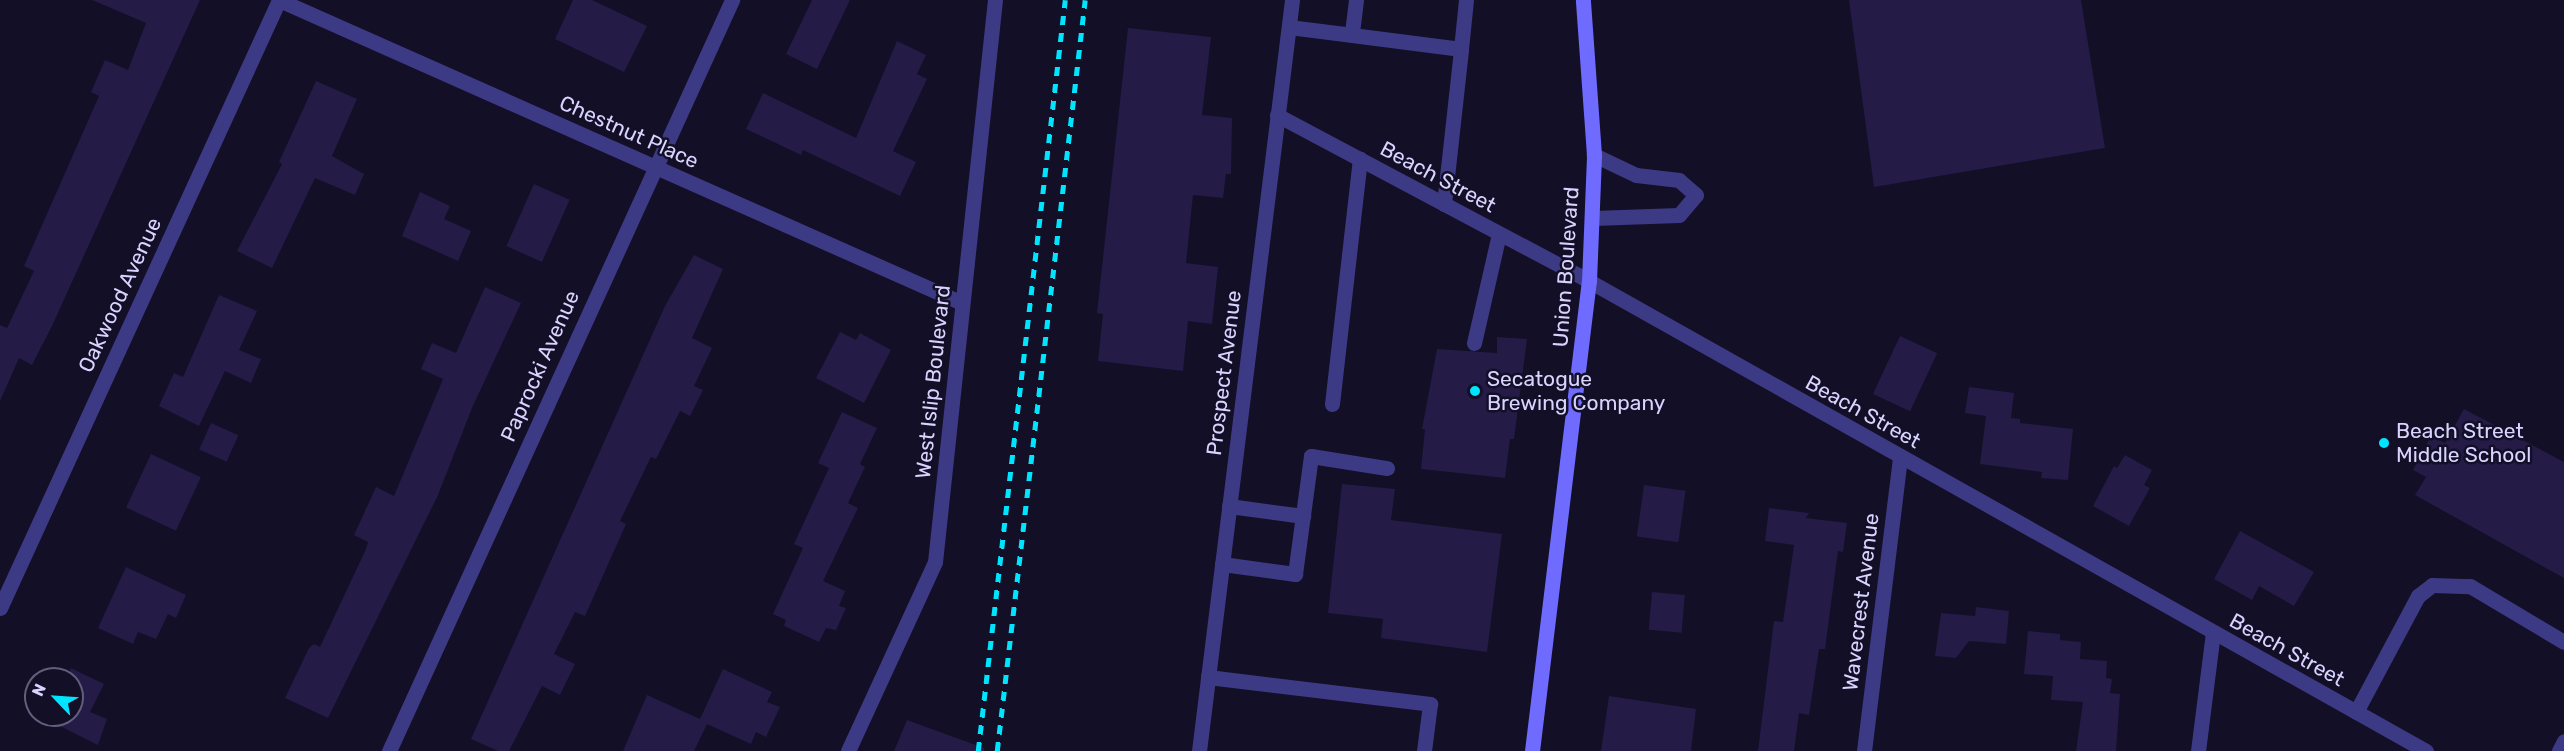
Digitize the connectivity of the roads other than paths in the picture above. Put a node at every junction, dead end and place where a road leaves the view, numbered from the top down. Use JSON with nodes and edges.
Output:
{"nodes":[{"id":1,"x":279,"y":0,"type":"edge"},
{"id":2,"x":732,"y":0,"type":"edge"},
{"id":3,"x":995,"y":0,"type":"edge"},
{"id":4,"x":1292,"y":0,"type":"edge"},
{"id":5,"x":1356,"y":0,"type":"edge"},
{"id":6,"x":1466,"y":0,"type":"edge"},
{"id":7,"x":1583,"y":0,"type":"edge"},
{"id":8,"x":1289,"y":27,"type":"junction"},
{"id":9,"x":1352,"y":35,"type":"junction"},
{"id":10,"x":1461,"y":49,"type":"junction"},
{"id":11,"x":1277,"y":115,"type":"junction"},
{"id":12,"x":1594,"y":155,"type":"junction"},
{"id":13,"x":1360,"y":159,"type":"junction"},
{"id":14,"x":654,"y":166,"type":"junction"},
{"id":15,"x":1444,"y":204,"type":"junction"},
{"id":16,"x":1593,"y":218,"type":"junction"},
{"id":17,"x":1499,"y":234,"type":"junction"},
{"id":18,"x":1589,"y":281,"type":"junction"},
{"id":19,"x":962,"y":303,"type":"junction"},
{"id":20,"x":1474,"y":342,"type":"dead end"},
{"id":21,"x":1332,"y":404,"type":"dead end"},
{"id":22,"x":1900,"y":457,"type":"junction"},
{"id":23,"x":1387,"y":468,"type":"dead end"},
{"id":24,"x":1229,"y":506,"type":"junction"},
{"id":25,"x":1303,"y":516,"type":"junction"},
{"id":26,"x":1222,"y":564,"type":"junction"},
{"id":27,"x":0,"y":608,"type":"edge"},
{"id":28,"x":2213,"y":633,"type":"junction"},
{"id":29,"x":2564,"y":642,"type":"edge"},
{"id":30,"x":1208,"y":677,"type":"junction"},
{"id":31,"x":2356,"y":712,"type":"junction"},
{"id":32,"x":2564,"y":741,"type":"edge"},
{"id":33,"x":389,"y":751,"type":"edge"},
{"id":34,"x":848,"y":751,"type":"edge"},
{"id":35,"x":1199,"y":751,"type":"edge"},
{"id":36,"x":1424,"y":751,"type":"edge"},
{"id":37,"x":1532,"y":751,"type":"edge"},
{"id":38,"x":1864,"y":751,"type":"edge"},
{"id":39,"x":2198,"y":751,"type":"edge"},
{"id":40,"x":2426,"y":751,"type":"edge"},
{"id":41,"x":2559,"y":751,"type":"edge"}],
"edges":[{"from":1,"to":14,"type":"street","name":"Chestnut Place"},
{"from":1,"to":27,"type":"street","name":"Oakwood Avenue"},
{"from":2,"to":14,"type":"street","name":"Paprocki Avenue"},
{"from":3,"to":19,"type":"street","name":"West Islip Boulevard"},
{"from":4,"to":8,"type":"street","name":"Prospect Avenue"},
{"from":5,"to":9,"type":"street"},
{"from":6,"to":10,"type":"street"},
{"from":7,"to":12,"type":"main road","name":"Union Boulevard"},
{"from":8,"to":9,"type":"street"},
{"from":8,"to":11,"type":"street","name":"Prospect Avenue"},
{"from":9,"to":10,"type":"street"},
{"from":10,"to":15,"type":"street"},
{"from":11,"to":13,"type":"street","name":"Beach Street"},
{"from":11,"to":24,"type":"street","name":"Prospect Avenue"},
{"from":12,"to":16,"type":"main road","name":"Union Boulevard"},
{"from":12,"to":16,"type":"street"},
{"from":13,"to":15,"type":"street","name":"Beach Street"},
{"from":13,"to":21,"type":"street"},
{"from":14,"to":19,"type":"street","name":"Chestnut Place"},
{"from":14,"to":33,"type":"street","name":"Paprocki Avenue"},
{"from":15,"to":17,"type":"street","name":"Beach Street"},
{"from":16,"to":18,"type":"main road","name":"Union Boulevard"},
{"from":17,"to":18,"type":"street","name":"Beach Street"},
{"from":17,"to":20,"type":"street"},
{"from":18,"to":22,"type":"street","name":"Beach Street"},
{"from":18,"to":37,"type":"main road","name":"Union Boulevard"},
{"from":19,"to":34,"type":"street","name":"West Islip Boulevard"},
{"from":22,"to":28,"type":"street","name":"Beach Street"},
{"from":22,"to":38,"type":"street","name":"Wavecrest Avenue"},
{"from":23,"to":25,"type":"street"},
{"from":24,"to":25,"type":"street"},
{"from":24,"to":26,"type":"street","name":"Prospect Avenue"},
{"from":25,"to":26,"type":"street"},
{"from":26,"to":30,"type":"street","name":"Prospect Avenue"},
{"from":28,"to":31,"type":"street","name":"Beach Street"},
{"from":28,"to":39,"type":"street"},
{"from":29,"to":31,"type":"street"},
{"from":30,"to":35,"type":"street","name":"Prospect Avenue"},
{"from":30,"to":36,"type":"street"},
{"from":31,"to":40,"type":"street","name":"Beach Street"},
{"from":32,"to":41,"type":"street"}]}
